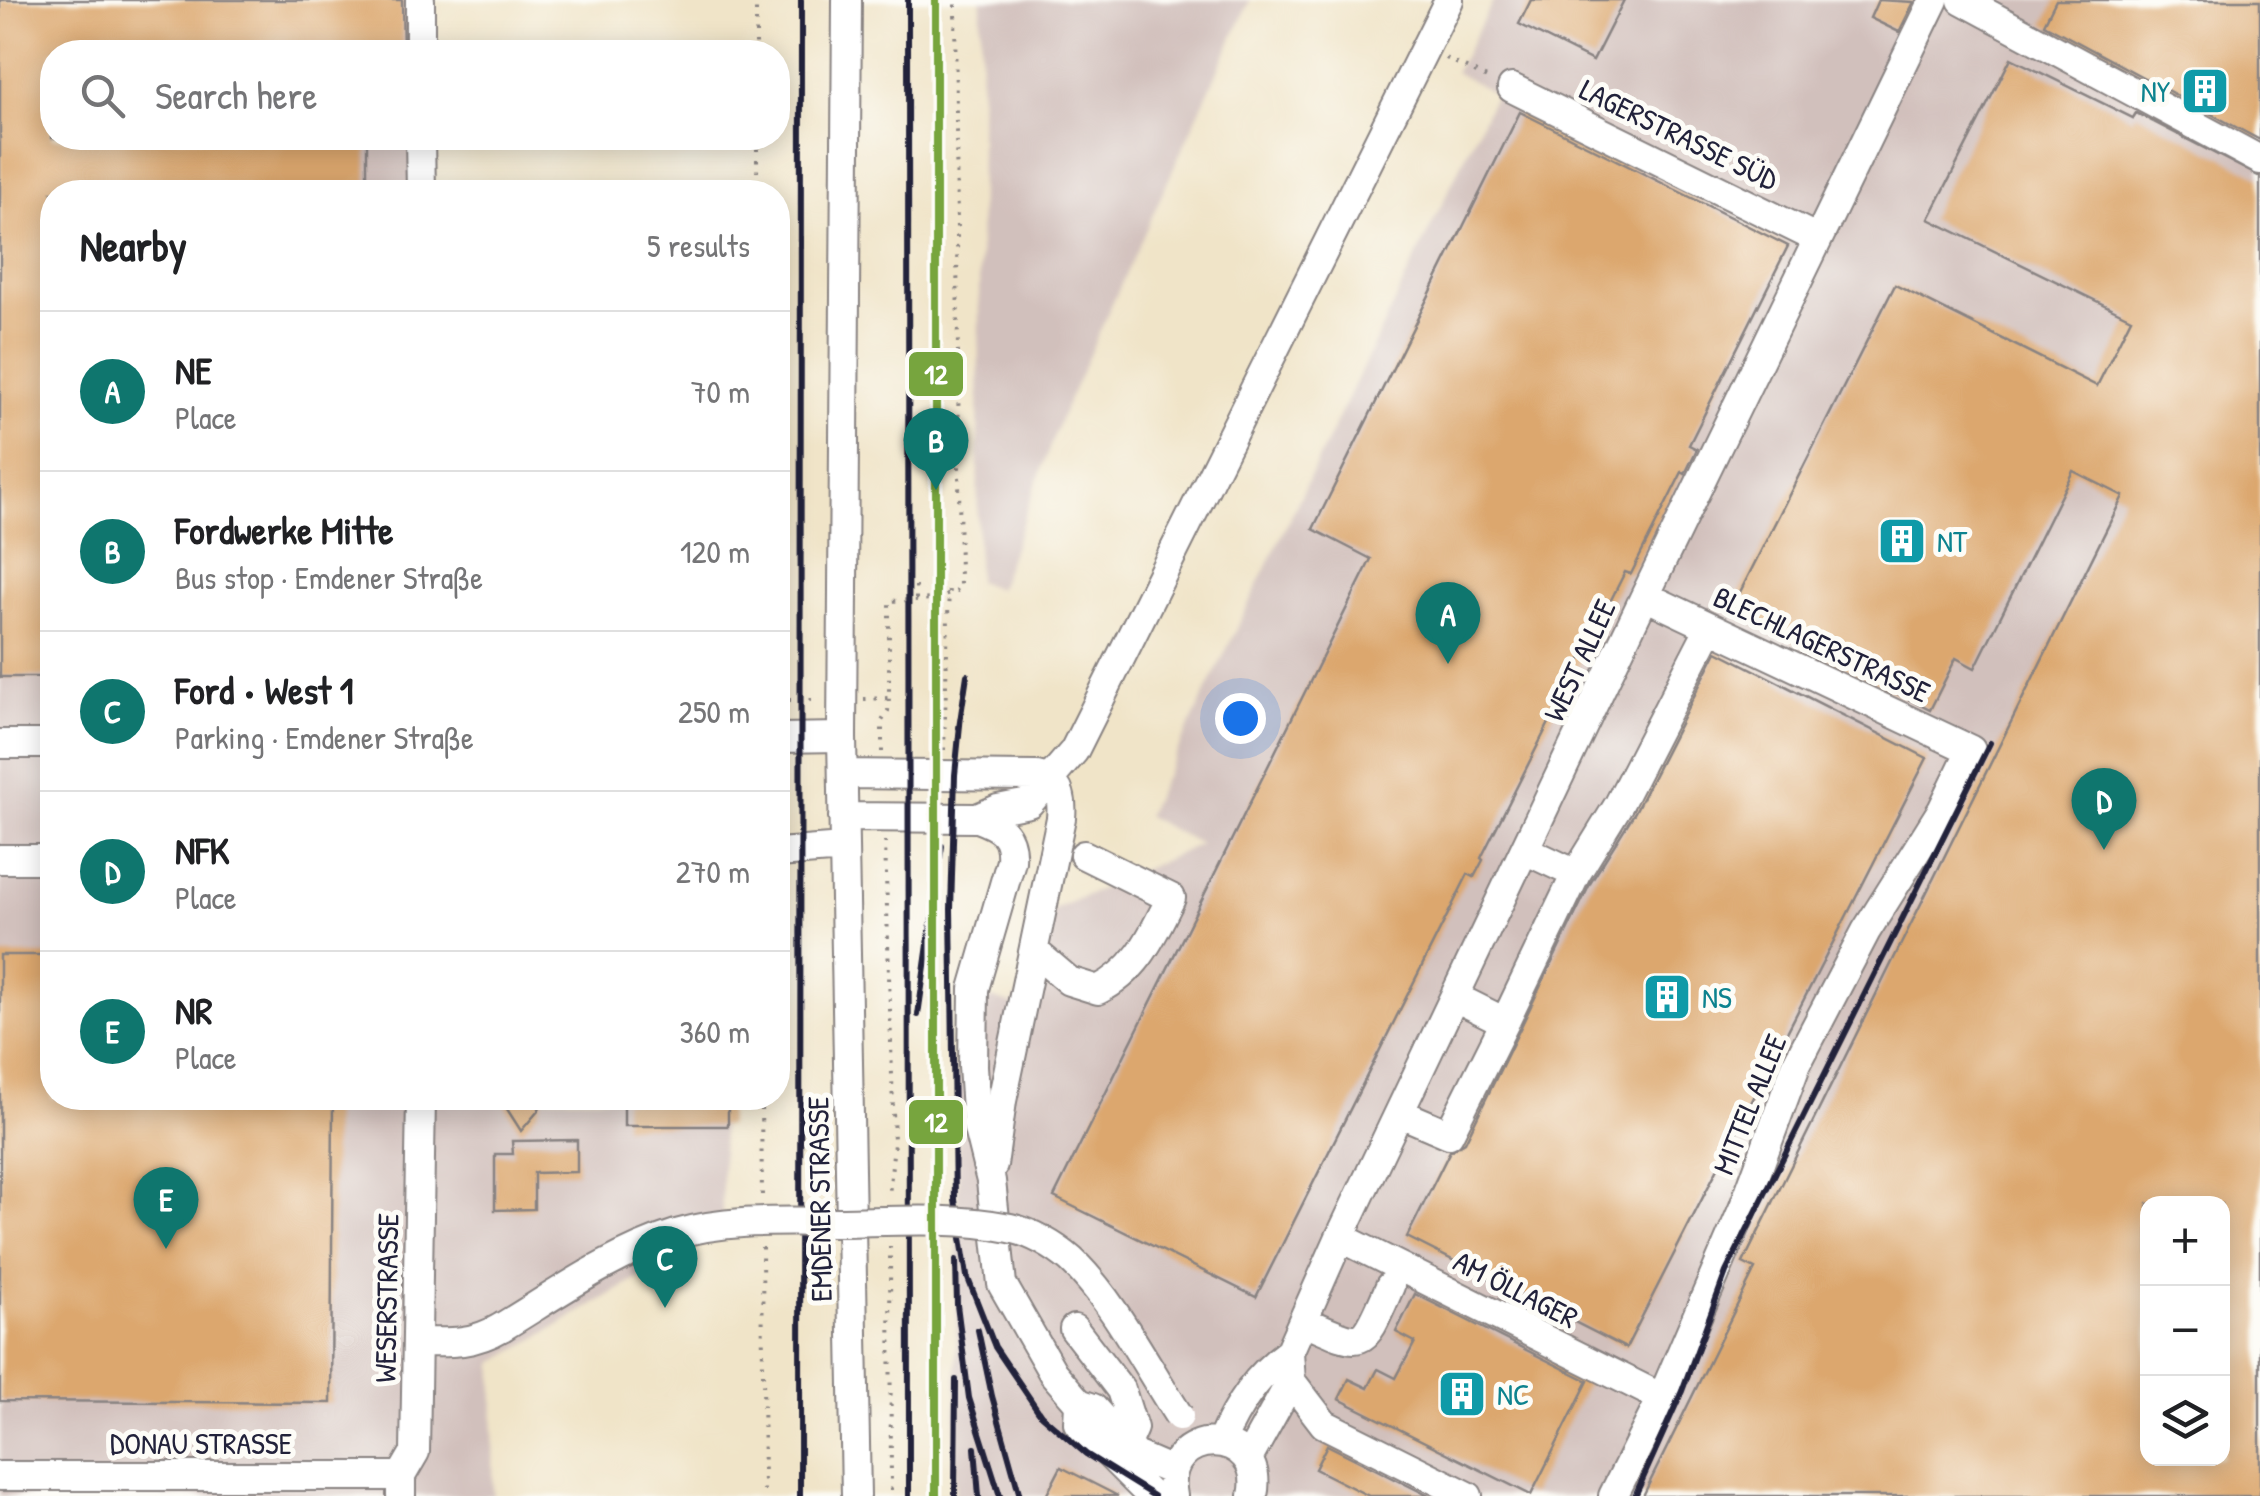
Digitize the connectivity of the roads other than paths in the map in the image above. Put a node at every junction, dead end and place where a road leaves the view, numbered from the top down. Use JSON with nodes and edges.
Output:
{"nodes":[{"id":1,"x":420,"y":0,"type":"edge"},
{"id":2,"x":847,"y":0,"type":"edge"},
{"id":3,"x":1449,"y":0,"type":"edge"},
{"id":4,"x":1934,"y":0,"type":"edge"},
{"id":5,"x":1962,"y":0,"type":"edge"},
{"id":6,"x":420,"y":40,"type":"edge"},
{"id":7,"x":1512,"y":88,"type":"road end"},
{"id":8,"x":420,"y":150,"type":"edge"},
{"id":9,"x":2260,"y":160,"type":"edge"},
{"id":10,"x":421,"y":180,"type":"edge"},
{"id":11,"x":1818,"y":239,"type":"junction"},
{"id":12,"x":1645,"y":596,"type":"junction"},
{"id":13,"x":1710,"y":627,"type":"junction"},
{"id":14,"x":842,"y":737,"type":"junction"},
{"id":15,"x":790,"y":738,"type":"edge"},
{"id":16,"x":0,"y":744,"type":"edge"},
{"id":17,"x":40,"y":744,"type":"edge"},
{"id":18,"x":1971,"y":750,"type":"joint"},
{"id":19,"x":842,"y":774,"type":"junction"},
{"id":20,"x":1049,"y":780,"type":"junction"},
{"id":21,"x":843,"y":817,"type":"junction"},
{"id":22,"x":977,"y":818,"type":"junction"},
{"id":23,"x":843,"y":848,"type":"junction"},
{"id":24,"x":1524,"y":850,"type":"junction"},
{"id":25,"x":790,"y":852,"type":"edge"},
{"id":26,"x":1084,"y":855,"type":"dead end"},
{"id":27,"x":0,"y":859,"type":"edge"},
{"id":28,"x":40,"y":859,"type":"edge"},
{"id":29,"x":1576,"y":874,"type":"junction"},
{"id":30,"x":1034,"y":952,"type":"junction"},
{"id":31,"x":1455,"y":997,"type":"junction"},
{"id":32,"x":1505,"y":1022,"type":"junction"},
{"id":33,"x":421,"y":1110,"type":"edge"},
{"id":34,"x":1400,"y":1113,"type":"junction"},
{"id":35,"x":991,"y":1181,"type":"junction"},
{"id":36,"x":1340,"y":1237,"type":"junction"},
{"id":37,"x":1390,"y":1286,"type":"dead end"},
{"id":38,"x":1303,"y":1320,"type":"junction"},
{"id":39,"x":1074,"y":1330,"type":"dead end"},
{"id":40,"x":418,"y":1342,"type":"junction"},
{"id":41,"x":1289,"y":1352,"type":"junction"},
{"id":42,"x":1291,"y":1381,"type":"junction"},
{"id":43,"x":1662,"y":1398,"type":"junction"},
{"id":44,"x":1079,"y":1404,"type":"junction"},
{"id":45,"x":1126,"y":1444,"type":"junction"},
{"id":46,"x":1207,"y":1444,"type":"junction"},
{"id":47,"x":1248,"y":1460,"type":"junction"},
{"id":48,"x":0,"y":1476,"type":"edge"},
{"id":49,"x":401,"y":1486,"type":"edge"},
{"id":50,"x":1162,"y":1490,"type":"edge"},
{"id":51,"x":1256,"y":1494,"type":"edge"},
{"id":52,"x":856,"y":1496,"type":"edge"},
{"id":53,"x":1468,"y":1496,"type":"edge"},
{"id":54,"x":1613,"y":1496,"type":"edge"}],
"edges":[{"from":1,"to":6,"type":"street"},
{"from":2,"to":14,"type":"street","name":"EMDENER STRASSE"},
{"from":3,"to":20,"type":"street"},
{"from":4,"to":11,"type":"street","name":"WEST ALLEE"},
{"from":5,"to":9,"type":"street"},
{"from":7,"to":11,"type":"street","name":"LAGERSTRASSE SÜD"},
{"from":8,"to":10,"type":"street"},
{"from":11,"to":12,"type":"street","name":"WEST ALLEE"},
{"from":12,"to":13,"type":"street","name":"BLECHLAGERSTRASSE"},
{"from":12,"to":24,"type":"street","name":"WEST ALLEE"},
{"from":13,"to":18,"type":"street","name":"BLECHLAGERSTRASSE"},
{"from":13,"to":29,"type":"street"},
{"from":14,"to":15,"type":"street"},
{"from":14,"to":19,"type":"street","name":"EMDENER STRASSE"},
{"from":16,"to":17,"type":"street"},
{"from":18,"to":43,"type":"street","name":"MITTEL ALLEE"},
{"from":19,"to":20,"type":"street"},
{"from":19,"to":21,"type":"street","name":"EMDENER STRASSE"},
{"from":20,"to":22,"type":"street"},
{"from":20,"to":30,"type":"street"},
{"from":21,"to":22,"type":"street"},
{"from":21,"to":23,"type":"street","name":"EMDENER STRASSE"},
{"from":22,"to":35,"type":"street"},
{"from":23,"to":25,"type":"street"},
{"from":23,"to":52,"type":"street","name":"EMDENER STRASSE"},
{"from":24,"to":29,"type":"street"},
{"from":24,"to":31,"type":"street","name":"WEST ALLEE"},
{"from":26,"to":30,"type":"street"},
{"from":27,"to":28,"type":"street"},
{"from":29,"to":32,"type":"street"},
{"from":30,"to":35,"type":"street"},
{"from":31,"to":32,"type":"street"},
{"from":31,"to":34,"type":"street","name":"WEST ALLEE"},
{"from":32,"to":34,"type":"street"},
{"from":33,"to":40,"type":"street","name":"WESERSTRASSE"},
{"from":34,"to":36,"type":"street","name":"WEST ALLEE"},
{"from":35,"to":44,"type":"street"},
{"from":36,"to":38,"type":"street","name":"WEST ALLEE"},
{"from":36,"to":43,"type":"street","name":"AM ÖLLAGER"},
{"from":37,"to":38,"type":"street"},
{"from":38,"to":41,"type":"street","name":"WEST ALLEE"},
{"from":39,"to":45,"type":"street"},
{"from":40,"to":46,"type":"street","bridge":true},
{"from":40,"to":49,"type":"street","name":"WESERSTRASSE"},
{"from":41,"to":42,"type":"street","name":"WEST ALLEE"},
{"from":41,"to":46,"type":"street","name":"WEST ALLEE"},
{"from":42,"to":47,"type":"street"},
{"from":42,"to":53,"type":"street"},
{"from":43,"to":54,"type":"street","name":"MITTEL ALLEE"},
{"from":44,"to":45,"type":"street"},
{"from":44,"to":50,"type":"street"},
{"from":45,"to":50,"type":"street"},
{"from":46,"to":47,"type":"street"},
{"from":46,"to":50,"type":"street","name":"WEST ALLEE"},
{"from":47,"to":51,"type":"street"},
{"from":48,"to":49,"type":"street","name":"DONAU STRASSE"}]}
